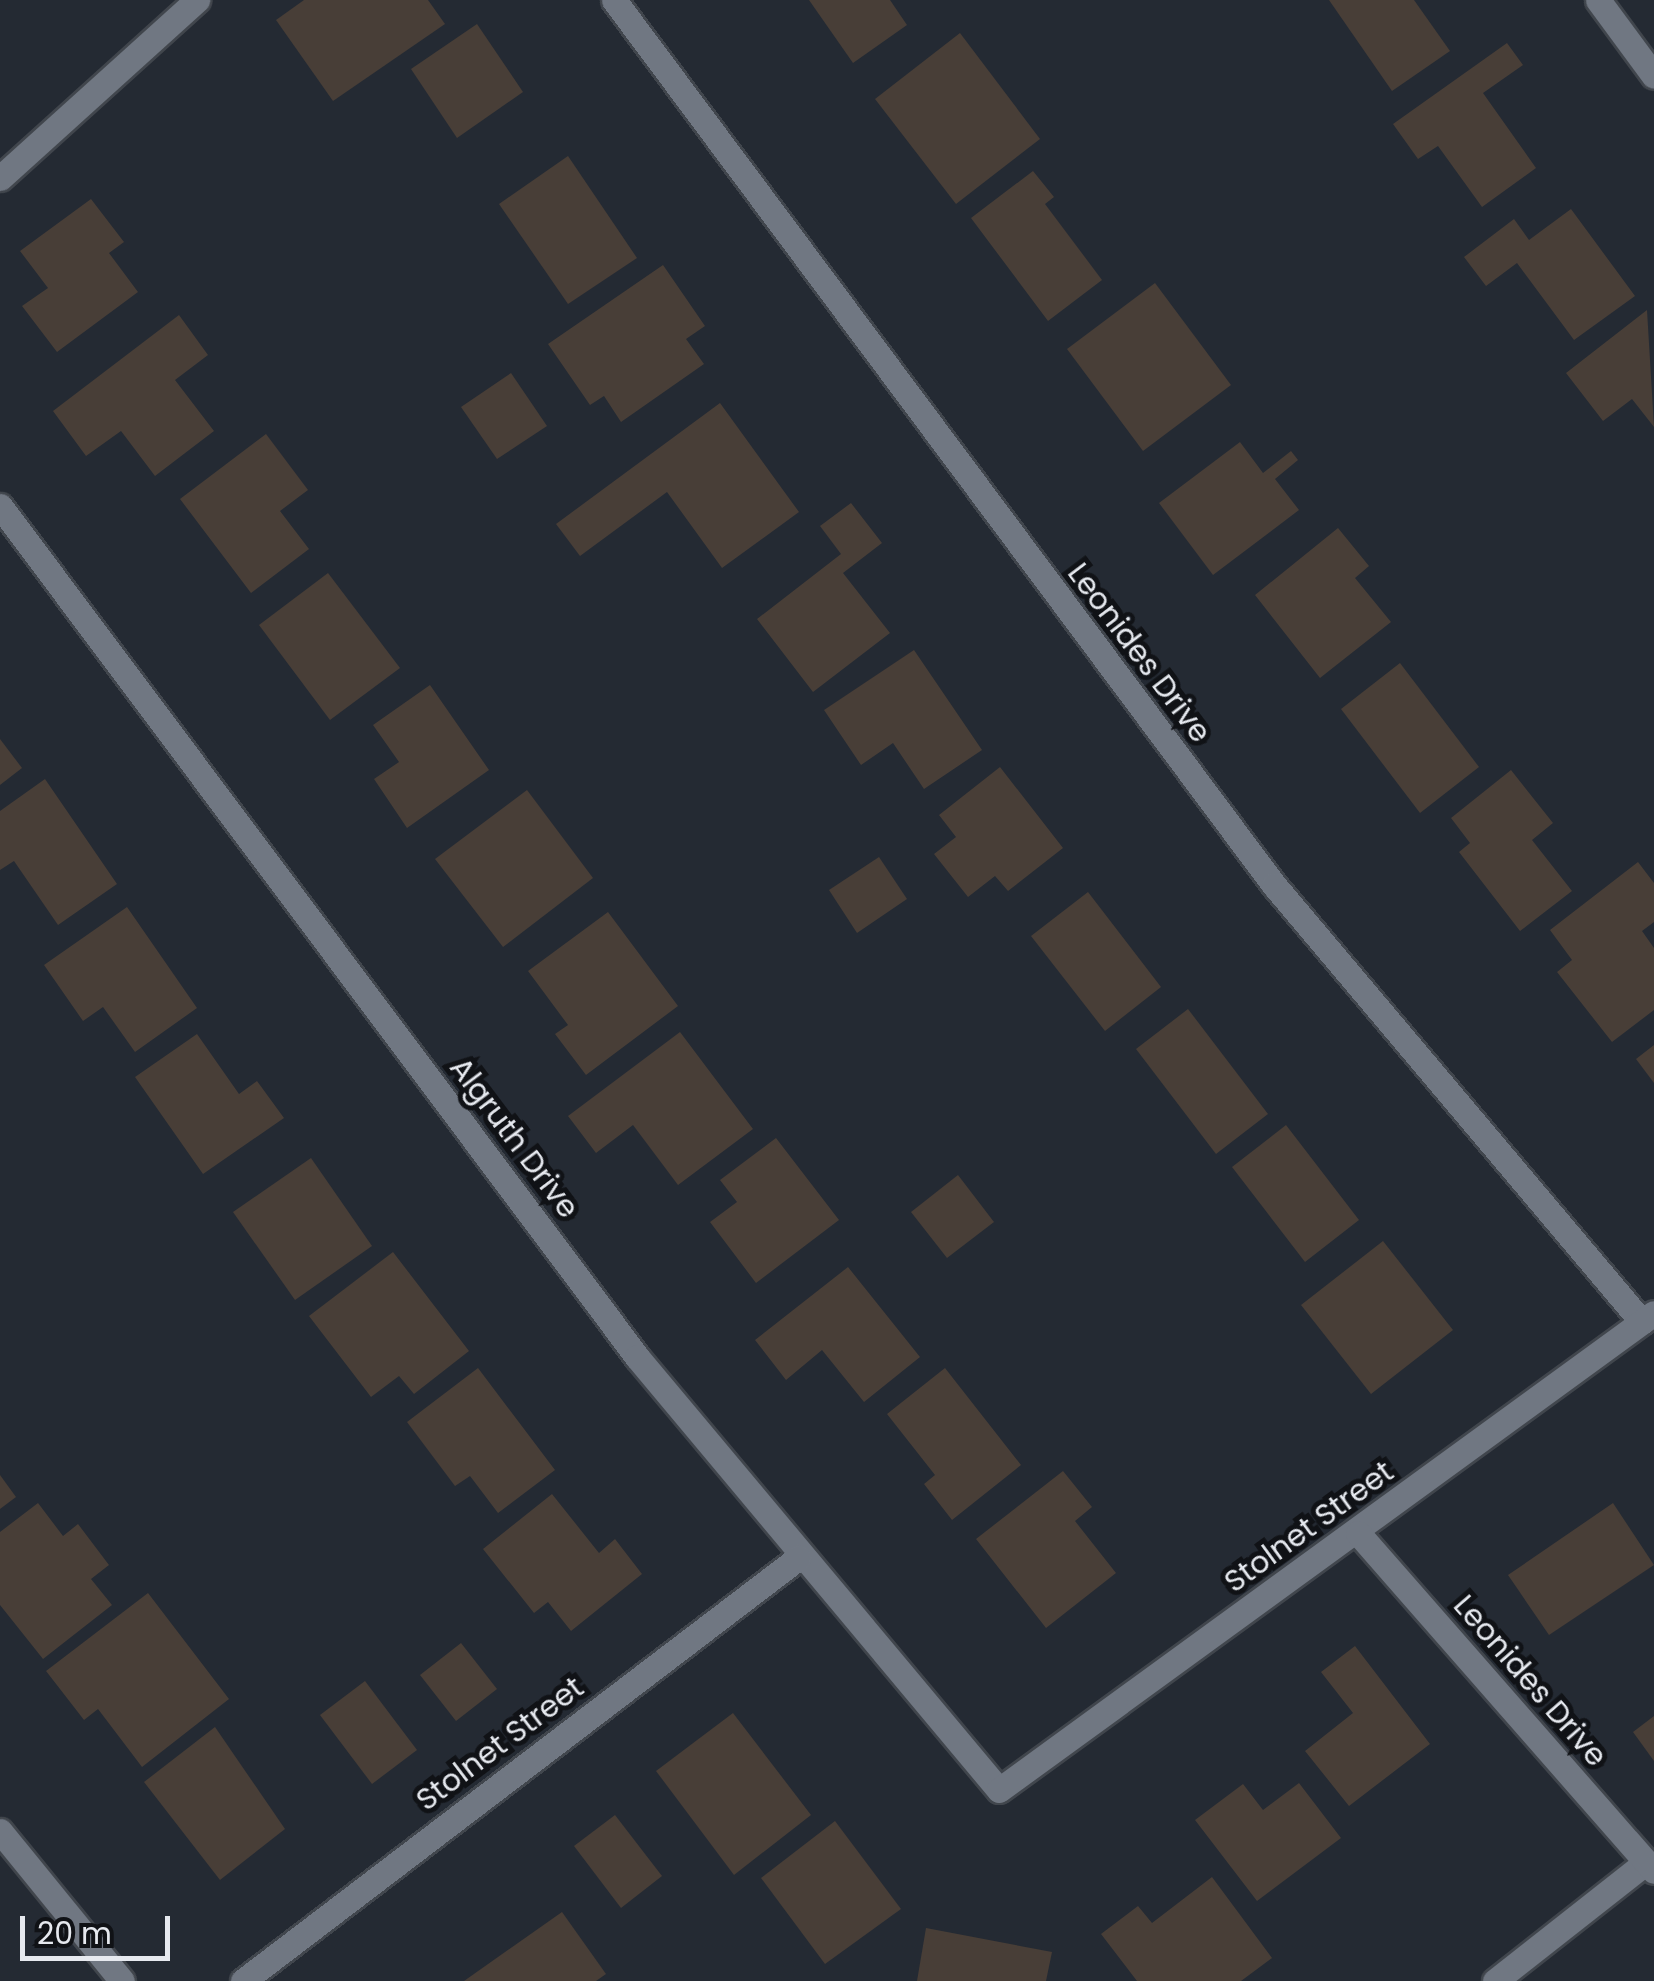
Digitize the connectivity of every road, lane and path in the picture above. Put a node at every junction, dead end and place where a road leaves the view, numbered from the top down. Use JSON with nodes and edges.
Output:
{"nodes":[{"id":1,"x":197,"y":0,"type":"edge"},
{"id":2,"x":614,"y":0,"type":"edge"},
{"id":3,"x":1598,"y":0,"type":"edge"},
{"id":4,"x":1654,"y":76,"type":"edge"},
{"id":5,"x":0,"y":178,"type":"edge"},
{"id":6,"x":0,"y":506,"type":"edge"},
{"id":7,"x":1648,"y":1318,"type":"edge"},
{"id":8,"x":1358,"y":1533,"type":"junction"},
{"id":9,"x":798,"y":1558,"type":"junction"},
{"id":10,"x":999,"y":1790,"type":"joint"},
{"id":11,"x":0,"y":1832,"type":"edge"},
{"id":12,"x":1650,"y":1867,"type":"edge"},
{"id":13,"x":122,"y":1981,"type":"edge"},
{"id":14,"x":243,"y":1981,"type":"edge"},
{"id":15,"x":1495,"y":1981,"type":"edge"}],
"edges":[{"from":1,"to":5,"type":"street"},
{"from":2,"to":7,"type":"street","name":"Leonides Drive"},
{"from":3,"to":4,"type":"street"},
{"from":6,"to":9,"type":"street","name":"Algruth Drive"},
{"from":7,"to":8,"type":"street","name":"Stolnet Street"},
{"from":8,"to":10,"type":"street","name":"Stolnet Street"},
{"from":8,"to":12,"type":"street","name":"Leonides Drive"},
{"from":9,"to":10,"type":"street","name":"Algruth Drive"},
{"from":9,"to":14,"type":"street","name":"Stolnet Street"},
{"from":11,"to":13,"type":"street"},
{"from":12,"to":15,"type":"street"}]}
